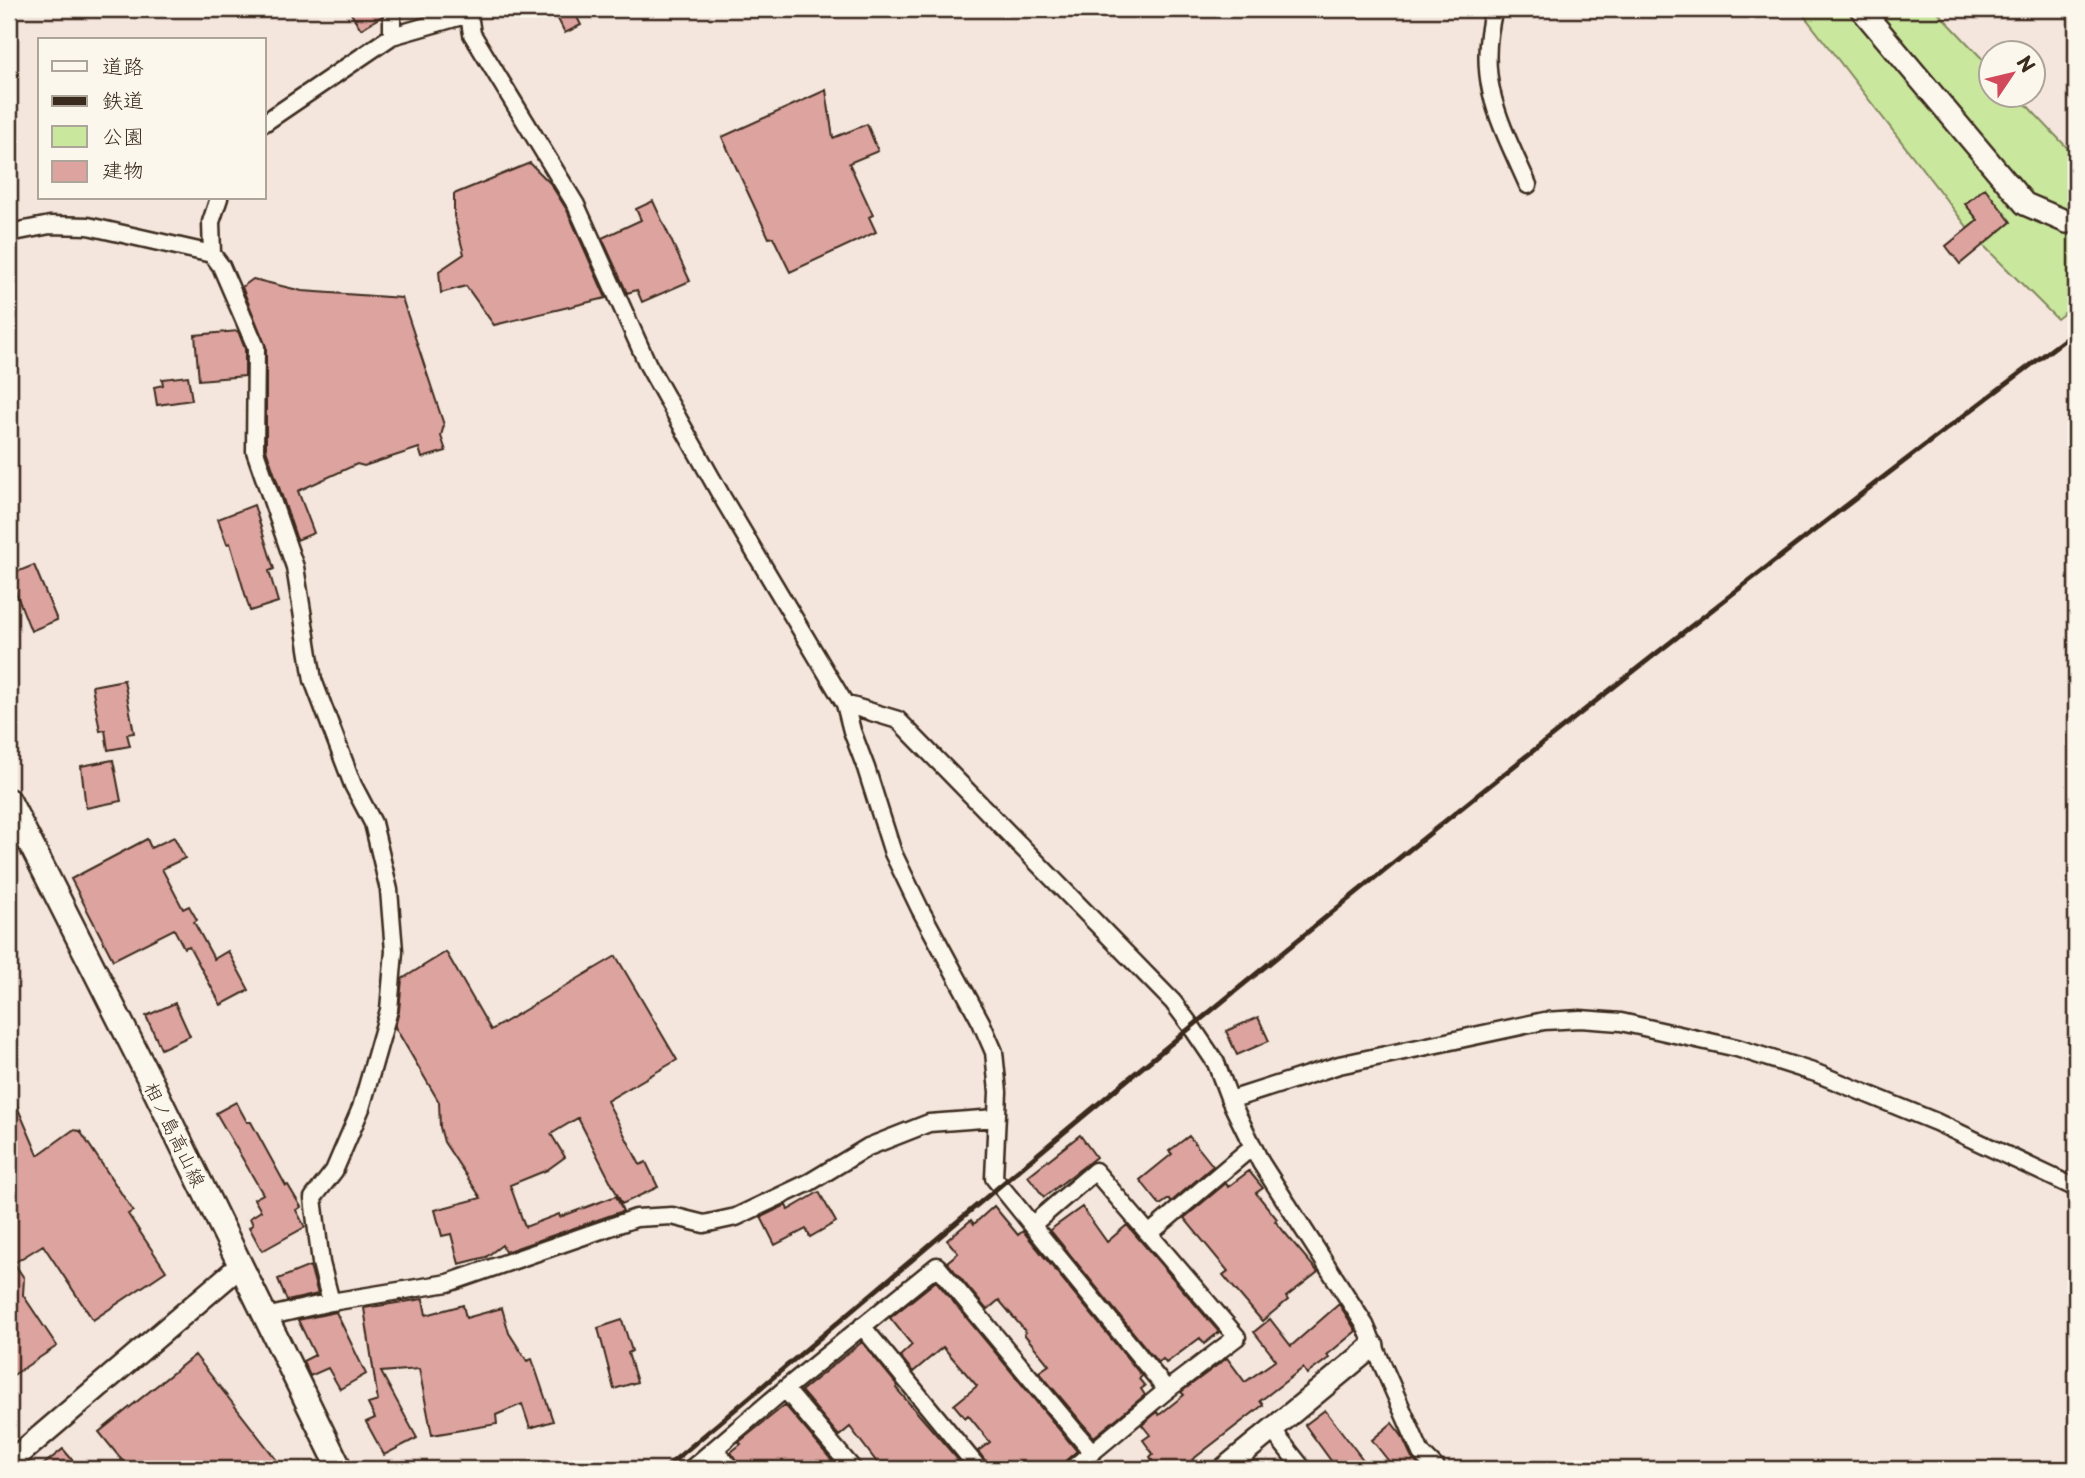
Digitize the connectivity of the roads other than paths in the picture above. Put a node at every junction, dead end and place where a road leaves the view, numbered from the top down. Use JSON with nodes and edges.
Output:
{"nodes":[{"id":1,"x":392,"y":9,"type":"edge"},
{"id":2,"x":1494,"y":9,"type":"edge"},
{"id":3,"x":1861,"y":9,"type":"edge"},
{"id":4,"x":469,"y":11,"type":"edge"},
{"id":5,"x":392,"y":36,"type":"junction"},
{"id":6,"x":266,"y":122,"type":"edge"},
{"id":7,"x":1528,"y":185,"type":"dead end"},
{"id":8,"x":218,"y":200,"type":"edge"},
{"id":9,"x":2076,"y":219,"type":"edge"},
{"id":10,"x":9,"y":233,"type":"edge"},
{"id":11,"x":212,"y":254,"type":"junction"},
{"id":12,"x":845,"y":704,"type":"junction"},
{"id":13,"x":9,"y":801,"type":"edge"},
{"id":14,"x":1230,"y":1100,"type":"junction"},
{"id":15,"x":996,"y":1118,"type":"junction"},
{"id":16,"x":1253,"y":1146,"type":"junction"},
{"id":17,"x":2076,"y":1188,"type":"edge"},
{"id":18,"x":1031,"y":1225,"type":"junction"},
{"id":19,"x":1149,"y":1234,"type":"junction"},
{"id":20,"x":240,"y":1266,"type":"junction"},
{"id":21,"x":331,"y":1302,"type":"junction"},
{"id":22,"x":266,"y":1317,"type":"junction"},
{"id":23,"x":862,"y":1326,"type":"junction"},
{"id":24,"x":1373,"y":1346,"type":"junction"},
{"id":25,"x":785,"y":1389,"type":"junction"},
{"id":26,"x":1167,"y":1390,"type":"junction"},
{"id":27,"x":1272,"y":1430,"type":"junction"},
{"id":28,"x":716,"y":1450,"type":"junction"},
{"id":29,"x":1093,"y":1452,"type":"junction"},
{"id":30,"x":9,"y":1463,"type":"edge"},
{"id":31,"x":340,"y":1469,"type":"edge"},
{"id":32,"x":691,"y":1469,"type":"edge"},
{"id":33,"x":731,"y":1469,"type":"edge"},
{"id":34,"x":853,"y":1469,"type":"edge"},
{"id":35,"x":979,"y":1469,"type":"edge"},
{"id":36,"x":1072,"y":1469,"type":"edge"},
{"id":37,"x":1224,"y":1469,"type":"edge"},
{"id":38,"x":1303,"y":1469,"type":"edge"},
{"id":39,"x":1437,"y":1469,"type":"edge"}],
"edges":[{"from":1,"to":5,"type":"street"},
{"from":2,"to":7,"type":"street"},
{"from":3,"to":9,"type":"street"},
{"from":4,"to":5,"type":"street"},
{"from":4,"to":12,"type":"street"},
{"from":5,"to":6,"type":"street"},
{"from":8,"to":11,"type":"street"},
{"from":10,"to":11,"type":"street"},
{"from":11,"to":21,"type":"street"},
{"from":12,"to":14,"type":"street"},
{"from":12,"to":15,"type":"street"},
{"from":13,"to":20,"type":"main road","name":"相ノ島高山線"},
{"from":14,"to":16,"type":"street"},
{"from":14,"to":17,"type":"street"},
{"from":15,"to":18,"type":"street"},
{"from":15,"to":21,"type":"street"},
{"from":16,"to":19,"type":"street"},
{"from":16,"to":24,"type":"street"},
{"from":18,"to":19,"type":"street"},
{"from":18,"to":26,"type":"street"},
{"from":19,"to":26,"type":"street"},
{"from":20,"to":22,"type":"main road","name":"相ノ島高山線"},
{"from":20,"to":30,"type":"street"},
{"from":21,"to":22,"type":"street"},
{"from":22,"to":31,"type":"main road","name":"相ノ島高山線"},
{"from":23,"to":25,"type":"street"},
{"from":23,"to":29,"type":"street"},
{"from":23,"to":35,"type":"street"},
{"from":24,"to":27,"type":"street"},
{"from":24,"to":39,"type":"street"},
{"from":25,"to":28,"type":"street"},
{"from":25,"to":34,"type":"street"},
{"from":26,"to":29,"type":"street"},
{"from":27,"to":37,"type":"street"},
{"from":27,"to":38,"type":"street"},
{"from":28,"to":32,"type":"street"},
{"from":28,"to":33,"type":"street"},
{"from":29,"to":36,"type":"street"}]}
